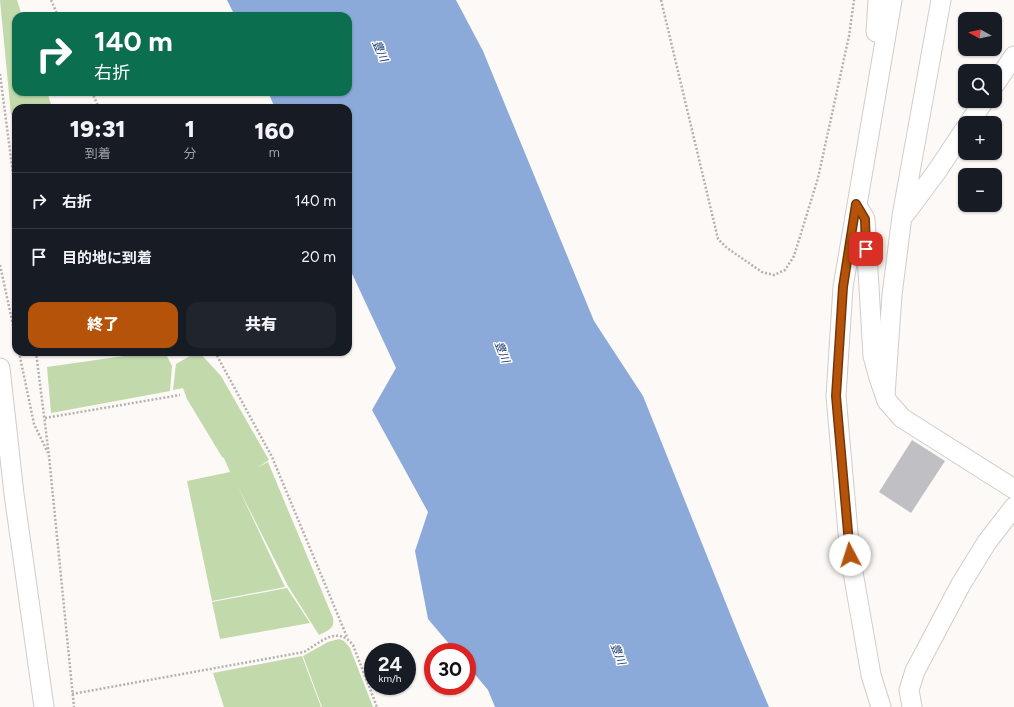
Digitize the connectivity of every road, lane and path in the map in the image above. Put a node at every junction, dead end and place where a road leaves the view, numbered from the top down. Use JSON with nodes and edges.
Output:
{"nodes":[{"id":1,"x":51,"y":0,"type":"edge"},
{"id":2,"x":661,"y":0,"type":"edge"},
{"id":3,"x":854,"y":0,"type":"edge"},
{"id":4,"x":878,"y":0,"type":"edge"},
{"id":5,"x":892,"y":0,"type":"edge"},
{"id":6,"x":941,"y":0,"type":"edge"},
{"id":7,"x":56,"y":12,"type":"edge"},
{"id":8,"x":1014,"y":56,"type":"edge"},
{"id":9,"x":880,"y":67,"type":"junction"},
{"id":10,"x":0,"y":74,"type":"edge"},
{"id":11,"x":1002,"y":74,"type":"edge"},
{"id":12,"x":958,"y":140,"type":"edge"},
{"id":13,"x":12,"y":166,"type":"edge"},
{"id":14,"x":856,"y":204,"type":"junction"},
{"id":15,"x":902,"y":216,"type":"junction"},
{"id":16,"x":0,"y":265,"type":"edge"},
{"id":17,"x":12,"y":320,"type":"edge"},
{"id":18,"x":20,"y":356,"type":"edge"},
{"id":19,"x":37,"y":356,"type":"edge"},
{"id":20,"x":217,"y":356,"type":"edge"},
{"id":21,"x":0,"y":368,"type":"edge"},
{"id":22,"x":180,"y":395,"type":"dead end"},
{"id":23,"x":885,"y":395,"type":"junction"},
{"id":24,"x":45,"y":418,"type":"junction"},
{"id":25,"x":49,"y":456,"type":"junction"},
{"id":26,"x":1014,"y":489,"type":"edge"},
{"id":27,"x":1014,"y":507,"type":"edge"},
{"id":28,"x":347,"y":637,"type":"junction"},
{"id":29,"x":72,"y":694,"type":"junction"},
{"id":30,"x":44,"y":707,"type":"edge"},
{"id":31,"x":74,"y":707,"type":"edge"},
{"id":32,"x":377,"y":707,"type":"edge"},
{"id":33,"x":881,"y":707,"type":"edge"},
{"id":34,"x":912,"y":707,"type":"edge"}],
"edges":[{"from":1,"to":7,"type":"path"},
{"from":2,"to":3,"type":"path"},
{"from":4,"to":9,"type":"street"},
{"from":5,"to":9,"type":"street"},
{"from":6,"to":15,"type":"street"},
{"from":8,"to":11,"type":"street"},
{"from":9,"to":14,"type":"street"},
{"from":10,"to":13,"type":"path"},
{"from":12,"to":15,"type":"street"},
{"from":14,"to":23,"type":"street"},
{"from":14,"to":33,"type":"street"},
{"from":15,"to":23,"type":"street"},
{"from":16,"to":17,"type":"path"},
{"from":18,"to":25,"type":"path"},
{"from":19,"to":24,"type":"path"},
{"from":20,"to":28,"type":"path"},
{"from":21,"to":30,"type":"street"},
{"from":22,"to":24,"type":"path"},
{"from":23,"to":26,"type":"street"},
{"from":24,"to":25,"type":"path"},
{"from":25,"to":29,"type":"path"},
{"from":27,"to":34,"type":"street"},
{"from":28,"to":29,"type":"path"},
{"from":28,"to":32,"type":"path"},
{"from":29,"to":31,"type":"path"}]}
